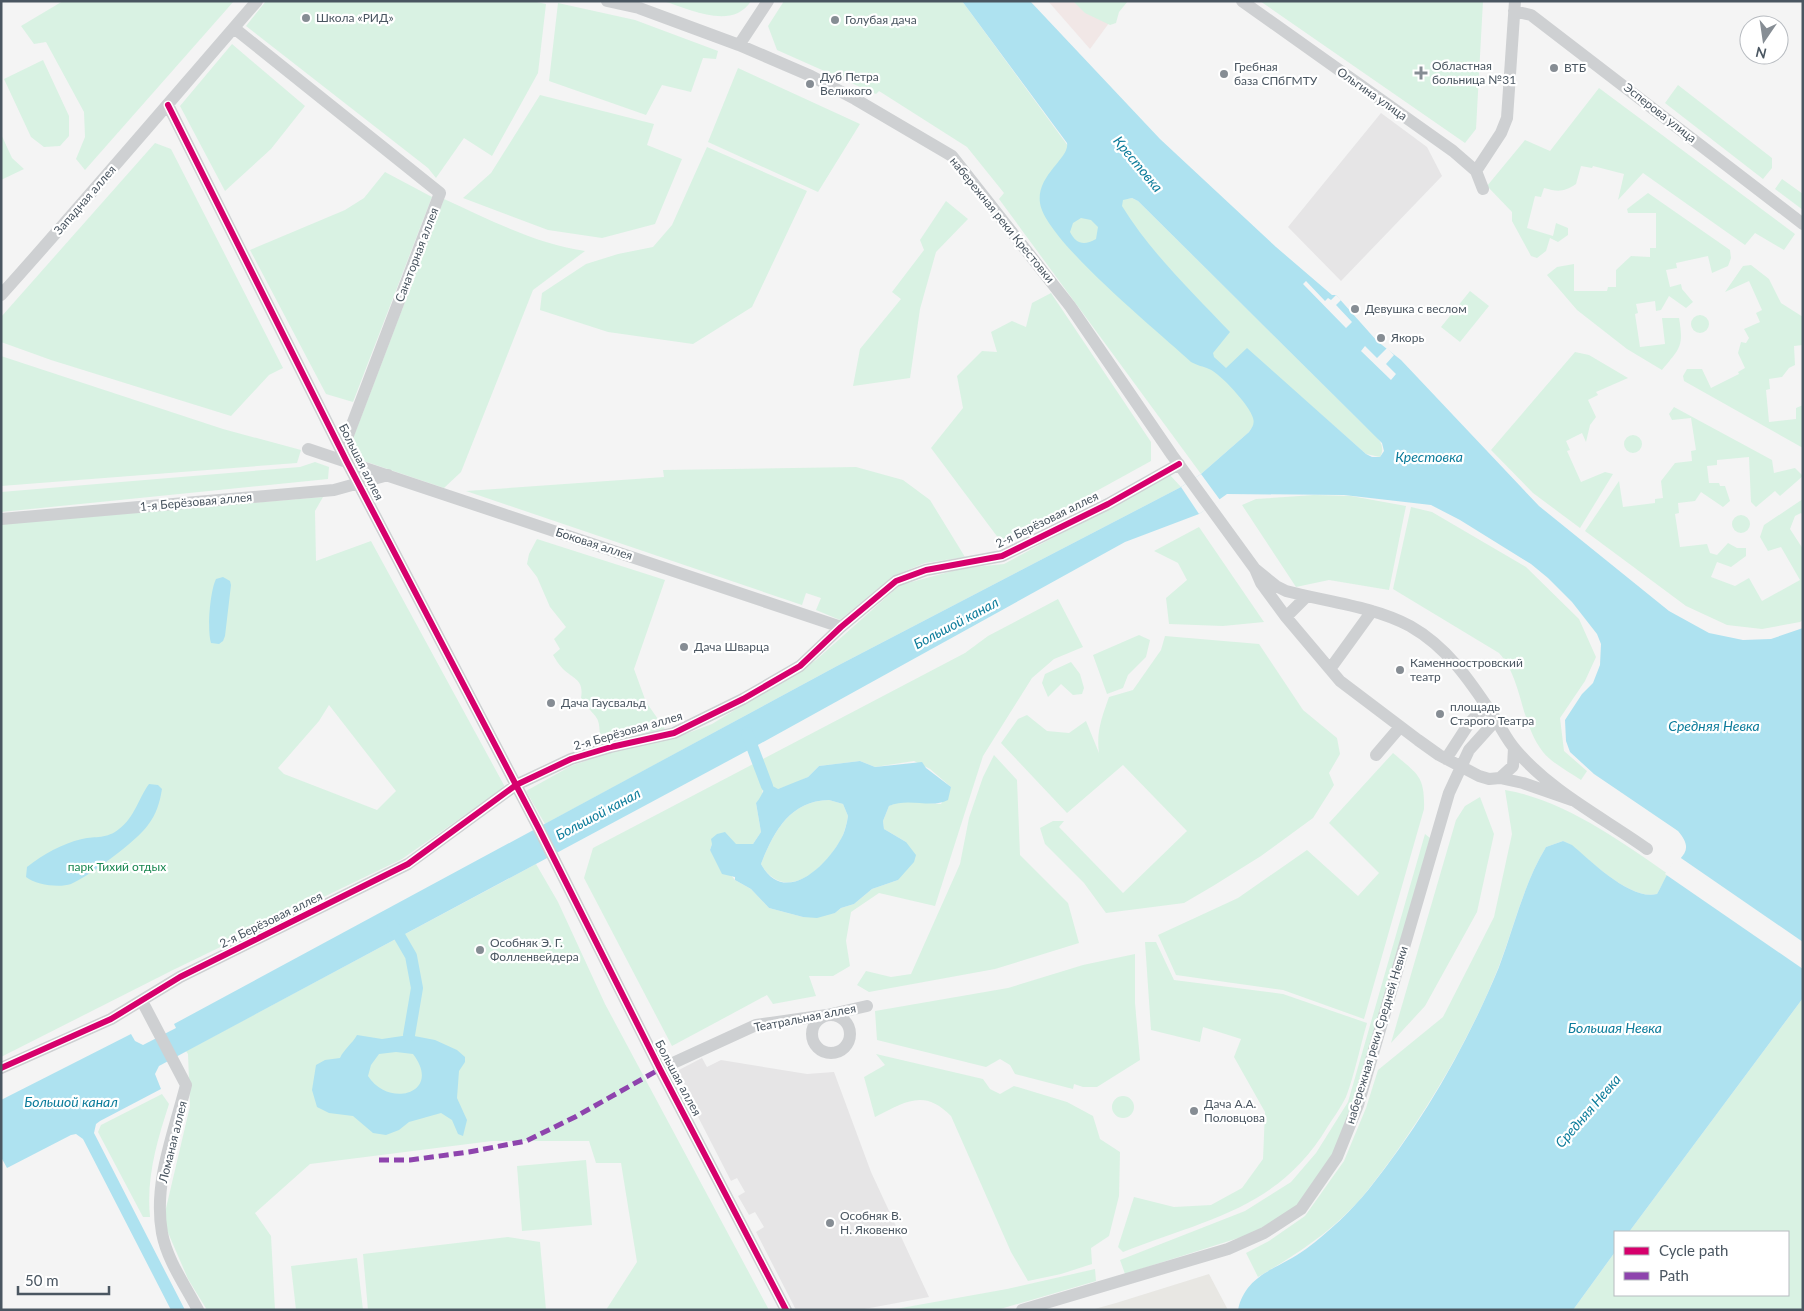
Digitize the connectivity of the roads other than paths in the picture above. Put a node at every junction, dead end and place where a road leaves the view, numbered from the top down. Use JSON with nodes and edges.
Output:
{"nodes":[{"id":1,"x":257,"y":1,"type":"edge"},
{"id":2,"x":607,"y":1,"type":"edge"},
{"id":3,"x":768,"y":1,"type":"edge"},
{"id":4,"x":1242,"y":1,"type":"edge"},
{"id":5,"x":1514,"y":6,"type":"edge"},
{"id":6,"x":234,"y":28,"type":"junction"},
{"id":7,"x":740,"y":45,"type":"junction"},
{"id":8,"x":168,"y":105,"type":"junction"},
{"id":9,"x":1476,"y":170,"type":"junction"},
{"id":10,"x":1483,"y":190,"type":"dead end"},
{"id":11,"x":1803,"y":224,"type":"edge"},
{"id":12,"x":1,"y":295,"type":"edge"},
{"id":13,"x":308,"y":448,"type":"dead end"},
{"id":14,"x":340,"y":456,"type":"junction"},
{"id":15,"x":1179,"y":464,"type":"junction"},
{"id":16,"x":388,"y":475,"type":"junction"},
{"id":17,"x":359,"y":485,"type":"junction"},
{"id":18,"x":1,"y":519,"type":"edge"},
{"id":19,"x":1255,"y":569,"type":"junction"},
{"id":20,"x":1307,"y":596,"type":"junction"},
{"id":21,"x":1372,"y":611,"type":"junction"},
{"id":22,"x":1286,"y":617,"type":"junction"},
{"id":23,"x":841,"y":627,"type":"junction"},
{"id":24,"x":1330,"y":669,"type":"junction"},
{"id":25,"x":1486,"y":706,"type":"junction"},
{"id":26,"x":1496,"y":720,"type":"junction"},
{"id":27,"x":1400,"y":727,"type":"junction"},
{"id":28,"x":1514,"y":748,"type":"junction"},
{"id":29,"x":1376,"y":755,"type":"dead end"},
{"id":30,"x":1446,"y":758,"type":"junction"},
{"id":31,"x":1460,"y":767,"type":"junction"},
{"id":32,"x":1500,"y":778,"type":"junction"},
{"id":33,"x":516,"y":785,"type":"junction"},
{"id":34,"x":1572,"y":800,"type":"junction"},
{"id":35,"x":1647,"y":849,"type":"dead end"},
{"id":36,"x":142,"y":1001,"type":"junction"},
{"id":37,"x":868,"y":1006,"type":"dead end"},
{"id":38,"x":828,"y":1015,"type":"junction"},
{"id":39,"x":811,"y":1021,"type":"junction"},
{"id":40,"x":1,"y":1068,"type":"edge"},
{"id":41,"x":660,"y":1069,"type":"junction"},
{"id":42,"x":198,"y":1310,"type":"edge"},
{"id":43,"x":786,"y":1310,"type":"edge"},
{"id":44,"x":1022,"y":1310,"type":"edge"}],
"edges":[{"from":1,"to":6,"type":"street","name":"Западная аллея"},
{"from":2,"to":7,"type":"street","name":"набережная реки Крестовки"},
{"from":3,"to":7,"type":"street"},
{"from":4,"to":9,"type":"street","name":"Ольгина улица"},
{"from":5,"to":9,"type":"street"},
{"from":5,"to":11,"type":"street","name":"Эсперова улица"},
{"from":6,"to":8,"type":"street","name":"Западная аллея"},
{"from":6,"to":14,"type":"street","name":"Санаторная аллея"},
{"from":7,"to":15,"type":"street","name":"набережная реки Крестовки"},
{"from":8,"to":12,"type":"street","name":"Западная аллея"},
{"from":8,"to":14,"type":"street","name":"Большая аллея"},
{"from":9,"to":10,"type":"street"},
{"from":13,"to":14,"type":"street","name":"Боковая аллея"},
{"from":14,"to":16,"type":"street","name":"Боковая аллея"},
{"from":14,"to":17,"type":"street","name":"Большая аллея"},
{"from":15,"to":19,"type":"street","name":"набережная реки Крестовки"},
{"from":15,"to":23,"type":"street","name":"2-я Берёзовая аллея"},
{"from":16,"to":17,"type":"street","name":"1-я Берёзовая аллея"},
{"from":16,"to":23,"type":"street","name":"Боковая аллея"},
{"from":17,"to":18,"type":"street","name":"1-я Берёзовая аллея"},
{"from":17,"to":33,"type":"street","name":"Большая аллея"},
{"from":19,"to":20,"type":"street"},
{"from":19,"to":22,"type":"street"},
{"from":20,"to":21,"type":"street"},
{"from":20,"to":22,"type":"street"},
{"from":21,"to":24,"type":"street"},
{"from":21,"to":25,"type":"street"},
{"from":22,"to":24,"type":"street"},
{"from":23,"to":33,"type":"street","name":"2-я Берёзовая аллея"},
{"from":24,"to":27,"type":"street"},
{"from":25,"to":26,"type":"street"},
{"from":25,"to":30,"type":"street"},
{"from":26,"to":28,"type":"street"},
{"from":26,"to":31,"type":"street"},
{"from":27,"to":29,"type":"street"},
{"from":27,"to":30,"type":"street"},
{"from":28,"to":32,"type":"street"},
{"from":28,"to":34,"type":"street"},
{"from":30,"to":31,"type":"street"},
{"from":31,"to":32,"type":"street"},
{"from":31,"to":44,"type":"street","name":"набережная реки Средней Невки"},
{"from":32,"to":34,"type":"street"},
{"from":33,"to":36,"type":"street","name":"2-я Берёзовая аллея"},
{"from":33,"to":41,"type":"street","name":"Большая аллея"},
{"from":34,"to":35,"type":"street"},
{"from":36,"to":40,"type":"street","name":"2-я Берёзовая аллея"},
{"from":36,"to":42,"type":"street","name":"Ломаная аллея"},
{"from":37,"to":38,"type":"street","name":"Театральная аллея"},
{"from":38,"to":39,"type":"street","name":"Театральная аллея"},
{"from":38,"to":39,"type":"street"},
{"from":39,"to":41,"type":"street","name":"Театральная аллея"},
{"from":41,"to":43,"type":"street","name":"Большая аллея"}]}
